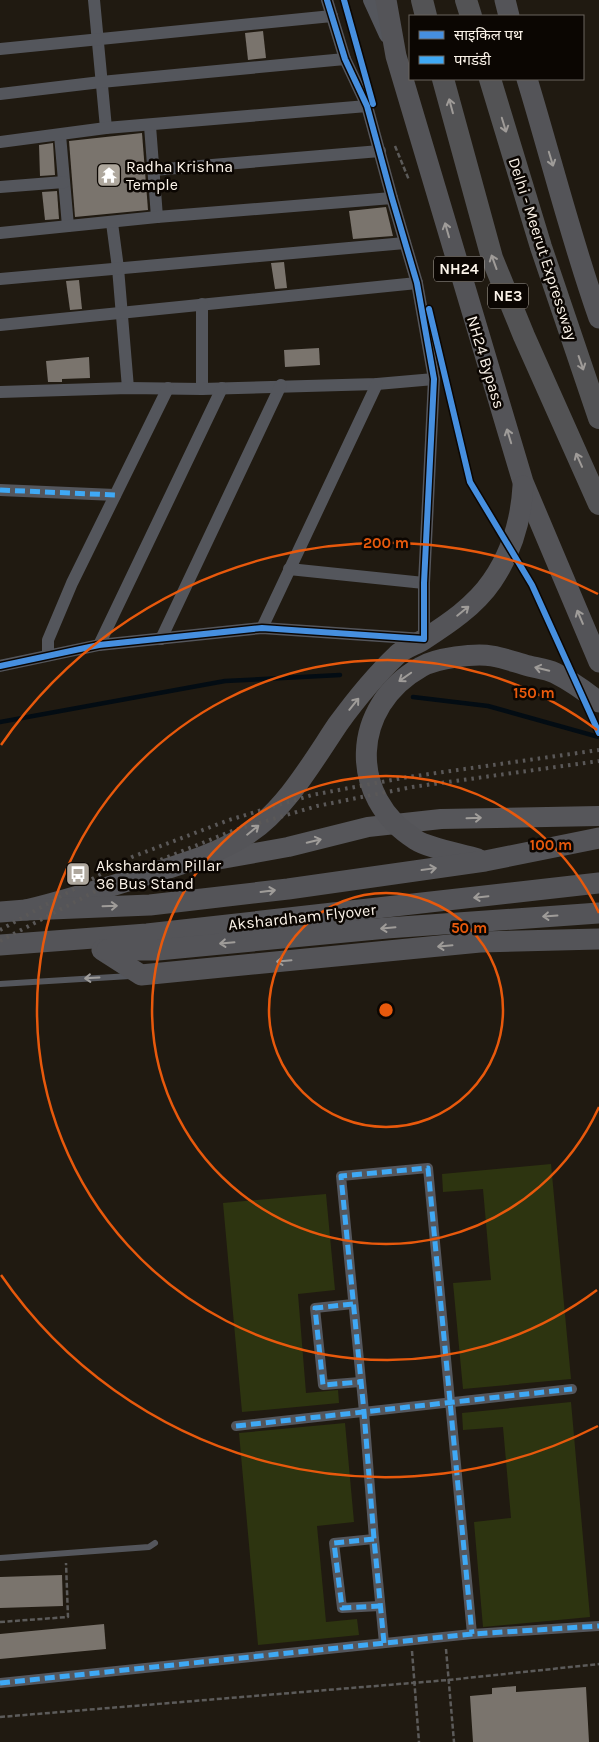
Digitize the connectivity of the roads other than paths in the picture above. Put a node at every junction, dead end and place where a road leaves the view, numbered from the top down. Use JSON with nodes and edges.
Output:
{"nodes":[{"id":1,"x":94,"y":0,"type":"edge"},
{"id":2,"x":327,"y":0,"type":"edge"},
{"id":3,"x":371,"y":0,"type":"edge"},
{"id":4,"x":386,"y":0,"type":"edge"},
{"id":5,"x":422,"y":0,"type":"edge"},
{"id":6,"x":466,"y":0,"type":"edge"},
{"id":7,"x":505,"y":0,"type":"edge"},
{"id":8,"x":516,"y":0,"type":"edge"},
{"id":9,"x":426,"y":15,"type":"edge"},
{"id":10,"x":471,"y":15,"type":"edge"},
{"id":11,"x":509,"y":15,"type":"edge"},
{"id":12,"x":517,"y":15,"type":"edge"},
{"id":13,"x":332,"y":16,"type":"junction"},
{"id":14,"x":98,"y":38,"type":"junction"},
{"id":15,"x":0,"y":49,"type":"edge"},
{"id":16,"x":396,"y":56,"type":"junction"},
{"id":17,"x":346,"y":59,"type":"junction"},
{"id":18,"x":443,"y":80,"type":"edge"},
{"id":19,"x":490,"y":80,"type":"edge"},
{"id":20,"x":527,"y":80,"type":"edge"},
{"id":21,"x":101,"y":82,"type":"junction"},
{"id":22,"x":0,"y":94,"type":"edge"},
{"id":23,"x":367,"y":106,"type":"junction"},
{"id":24,"x":150,"y":126,"type":"junction"},
{"id":25,"x":106,"y":128,"type":"junction"},
{"id":26,"x":60,"y":135,"type":"junction"},
{"id":27,"x":0,"y":142,"type":"edge"},
{"id":28,"x":380,"y":151,"type":"junction"},
{"id":29,"x":153,"y":170,"type":"junction"},
{"id":30,"x":64,"y":182,"type":"junction"},
{"id":31,"x":0,"y":188,"type":"edge"},
{"id":32,"x":392,"y":198,"type":"junction"},
{"id":33,"x":157,"y":217,"type":"junction"},
{"id":34,"x":112,"y":223,"type":"junction"},
{"id":35,"x":68,"y":226,"type":"junction"},
{"id":36,"x":0,"y":233,"type":"edge"},
{"id":37,"x":405,"y":242,"type":"junction"},
{"id":38,"x":118,"y":268,"type":"junction"},
{"id":39,"x":0,"y":279,"type":"edge"},
{"id":40,"x":417,"y":283,"type":"junction"},
{"id":41,"x":202,"y":304,"type":"junction"},
{"id":42,"x":122,"y":313,"type":"junction"},
{"id":43,"x":599,"y":318,"type":"edge"},
{"id":44,"x":0,"y":325,"type":"edge"},
{"id":45,"x":434,"y":379,"type":"junction"},
{"id":46,"x":377,"y":384,"type":"junction"},
{"id":47,"x":281,"y":385,"type":"junction"},
{"id":48,"x":128,"y":388,"type":"junction"},
{"id":49,"x":168,"y":388,"type":"junction"},
{"id":50,"x":222,"y":388,"type":"junction"},
{"id":51,"x":202,"y":389,"type":"junction"},
{"id":52,"x":0,"y":392,"type":"edge"},
{"id":53,"x":599,"y":418,"type":"edge"},
{"id":54,"x":523,"y":482,"type":"junction"},
{"id":55,"x":0,"y":490,"type":"edge"},
{"id":56,"x":115,"y":495,"type":"junction"},
{"id":57,"x":599,"y":504,"type":"edge"},
{"id":58,"x":289,"y":569,"type":"junction"},
{"id":59,"x":424,"y":583,"type":"junction"},
{"id":60,"x":262,"y":628,"type":"junction"},
{"id":61,"x":161,"y":639,"type":"junction"},
{"id":62,"x":424,"y":639,"type":"junction"},
{"id":63,"x":99,"y":645,"type":"junction"},
{"id":64,"x":48,"y":654,"type":"junction"},
{"id":65,"x":599,"y":662,"type":"edge"},
{"id":66,"x":0,"y":666,"type":"edge"},
{"id":67,"x":599,"y":702,"type":"edge"},
{"id":68,"x":599,"y":816,"type":"edge"},
{"id":69,"x":599,"y":838,"type":"edge"},
{"id":70,"x":485,"y":861,"type":"junction"},
{"id":71,"x":163,"y":870,"type":"junction"},
{"id":72,"x":599,"y":883,"type":"edge"},
{"id":73,"x":26,"y":910,"type":"junction"},
{"id":74,"x":0,"y":912,"type":"edge"},
{"id":75,"x":599,"y":913,"type":"edge"},
{"id":76,"x":599,"y":939,"type":"edge"},
{"id":77,"x":2,"y":945,"type":"edge"},
{"id":78,"x":102,"y":950,"type":"junction"},
{"id":79,"x":141,"y":975,"type":"junction"},
{"id":80,"x":0,"y":984,"type":"edge"},
{"id":81,"x":353,"y":1304,"type":"junction"},
{"id":82,"x":360,"y":1382,"type":"junction"},
{"id":83,"x":572,"y":1389,"type":"dead end"},
{"id":84,"x":450,"y":1402,"type":"junction"},
{"id":85,"x":364,"y":1412,"type":"junction"},
{"id":86,"x":236,"y":1426,"type":"dead end"},
{"id":87,"x":374,"y":1539,"type":"junction"},
{"id":88,"x":155,"y":1544,"type":"dead end"},
{"id":89,"x":0,"y":1558,"type":"edge"},
{"id":90,"x":380,"y":1606,"type":"junction"},
{"id":91,"x":599,"y":1626,"type":"edge"},
{"id":92,"x":472,"y":1634,"type":"junction"},
{"id":93,"x":384,"y":1643,"type":"junction"},
{"id":94,"x":0,"y":1683,"type":"edge"}],
"edges":[{"from":1,"to":14,"type":"street"},
{"from":2,"to":13,"type":"street"},
{"from":3,"to":16,"type":"street"},
{"from":4,"to":16,"type":"highway","name":"NH24 Bypass"},
{"from":5,"to":9,"type":"highway"},
{"from":6,"to":10,"type":"highway"},
{"from":7,"to":11,"type":"highway"},
{"from":8,"to":12,"type":"street"},
{"from":13,"to":14,"type":"street"},
{"from":13,"to":17,"type":"street"},
{"from":14,"to":15,"type":"street"},
{"from":14,"to":21,"type":"street"},
{"from":54,"to":16,"type":"highway","name":"NH24 Bypass","number":"NH24","one_way":true},
{"from":17,"to":21,"type":"street"},
{"from":17,"to":23,"type":"street"},
{"from":57,"to":18,"type":"highway","number":"NE3","one_way":true},
{"from":19,"to":53,"type":"highway","name":"Delhi - Meerut Expressway","number":"NE3","one_way":true},
{"from":20,"to":43,"type":"highway","one_way":true},
{"from":21,"to":22,"type":"street"},
{"from":21,"to":25,"type":"street"},
{"from":23,"to":24,"type":"street"},
{"from":23,"to":28,"type":"street"},
{"from":24,"to":25,"type":"street"},
{"from":24,"to":29,"type":"street"},
{"from":25,"to":26,"type":"street"},
{"from":26,"to":27,"type":"street"},
{"from":26,"to":30,"type":"street"},
{"from":28,"to":29,"type":"street"},
{"from":28,"to":32,"type":"street"},
{"from":29,"to":33,"type":"street"},
{"from":30,"to":31,"type":"street"},
{"from":30,"to":35,"type":"street"},
{"from":32,"to":33,"type":"street"},
{"from":32,"to":37,"type":"street"},
{"from":33,"to":34,"type":"street"},
{"from":34,"to":35,"type":"street"},
{"from":34,"to":38,"type":"street"},
{"from":35,"to":36,"type":"street"},
{"from":37,"to":38,"type":"street"},
{"from":37,"to":40,"type":"street"},
{"from":38,"to":39,"type":"street"},
{"from":38,"to":42,"type":"street"},
{"from":40,"to":41,"type":"street"},
{"from":40,"to":45,"type":"street"},
{"from":41,"to":42,"type":"street"},
{"from":41,"to":51,"type":"street"},
{"from":42,"to":44,"type":"street"},
{"from":42,"to":48,"type":"street"},
{"from":45,"to":46,"type":"street"},
{"from":45,"to":59,"type":"street"},
{"from":46,"to":47,"type":"street"},
{"from":46,"to":58,"type":"street"},
{"from":47,"to":50,"type":"street"},
{"from":47,"to":61,"type":"street"},
{"from":48,"to":49,"type":"street"},
{"from":48,"to":52,"type":"street"},
{"from":49,"to":51,"type":"street"},
{"from":49,"to":56,"type":"street"},
{"from":50,"to":51,"type":"street"},
{"from":50,"to":63,"type":"street"},
{"from":62,"to":54,"type":"highway","one_way":true},
{"from":65,"to":54,"type":"highway","name":"NH24 Bypass","number":"NH24","one_way":true},
{"from":55,"to":56,"type":"street"},
{"from":56,"to":64,"type":"street"},
{"from":58,"to":59,"type":"street"},
{"from":58,"to":60,"type":"street"},
{"from":59,"to":62,"type":"street"},
{"from":60,"to":61,"type":"street"},
{"from":60,"to":62,"type":"street"},
{"from":61,"to":63,"type":"street"},
{"from":71,"to":62,"type":"highway","one_way":true},
{"from":63,"to":64,"type":"street"},
{"from":64,"to":66,"type":"street"},
{"from":67,"to":70,"type":"highway","one_way":true},
{"from":71,"to":68,"type":"main road","one_way":true},
{"from":69,"to":70,"type":"highway","name":"Akshardham Flyover"},
{"from":73,"to":70,"type":"highway","name":"Akshardham Flyover","one_way":true},
{"from":71,"to":73,"type":"highway"},
{"from":72,"to":77,"type":"highway","name":"Akshardham Flyover","one_way":true},
{"from":73,"to":74,"type":"highway"},
{"from":75,"to":78,"type":"highway","one_way":true},
{"from":76,"to":79,"type":"highway","one_way":true},
{"from":77,"to":78,"type":"highway"},
{"from":78,"to":79,"type":"highway"},
{"from":79,"to":80,"type":"lane","one_way":true},
{"from":81,"to":82,"type":"street"},
{"from":81,"to":82,"type":"street"},
{"from":81,"to":84,"type":"street"},
{"from":82,"to":85,"type":"street"},
{"from":83,"to":84,"type":"street"},
{"from":84,"to":85,"type":"street"},
{"from":84,"to":92,"type":"street"},
{"from":85,"to":86,"type":"street"},
{"from":85,"to":87,"type":"street"},
{"from":87,"to":90,"type":"street"},
{"from":87,"to":90,"type":"street"},
{"from":88,"to":89,"type":"lane"},
{"from":90,"to":93,"type":"street"},
{"from":91,"to":92,"type":"street"},
{"from":92,"to":93,"type":"street"},
{"from":93,"to":94,"type":"street"}]}
